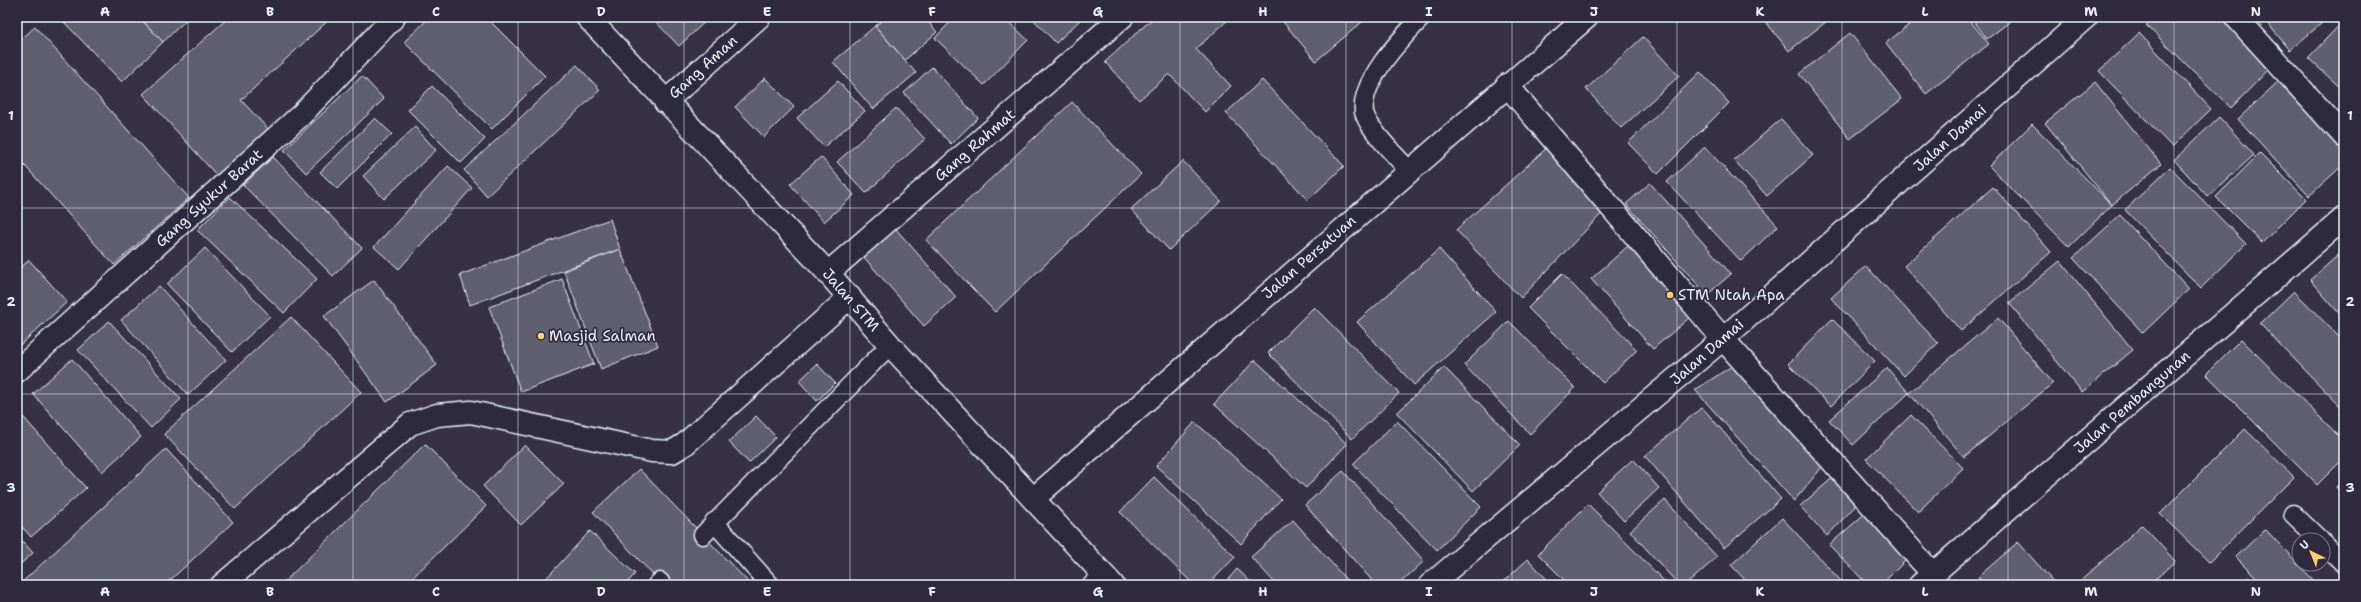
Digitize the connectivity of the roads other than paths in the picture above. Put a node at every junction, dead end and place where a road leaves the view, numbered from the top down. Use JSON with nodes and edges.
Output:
{"nodes":[{"id":1,"x":394,"y":17,"type":"edge"},
{"id":2,"x":587,"y":17,"type":"edge"},
{"id":3,"x":759,"y":17,"type":"edge"},
{"id":4,"x":1122,"y":17,"type":"edge"},
{"id":5,"x":1422,"y":17,"type":"edge"},
{"id":6,"x":1586,"y":17,"type":"edge"},
{"id":7,"x":2086,"y":17,"type":"edge"},
{"id":8,"x":2236,"y":17,"type":"edge"},
{"id":9,"x":1507,"y":85,"type":"junction"},
{"id":10,"x":665,"y":102,"type":"junction"},
{"id":11,"x":2344,"y":136,"type":"edge"},
{"id":12,"x":1409,"y":170,"type":"junction"},
{"id":13,"x":2344,"y":218,"type":"edge"},
{"id":14,"x":828,"y":273,"type":"junction"},
{"id":15,"x":850,"y":297,"type":"junction"},
{"id":16,"x":1723,"y":339,"type":"junction"},
{"id":17,"x":890,"y":344,"type":"junction"},
{"id":18,"x":17,"y":371,"type":"edge"},
{"id":19,"x":1033,"y":499,"type":"junction"},
{"id":20,"x":2293,"y":514,"type":"dead end"},
{"id":21,"x":2312,"y":532,"type":"edge"},
{"id":22,"x":2331,"y":551,"type":"edge"},
{"id":23,"x":2344,"y":564,"type":"edge"},
{"id":24,"x":1927,"y":580,"type":"edge"},
{"id":25,"x":1103,"y":582,"type":"edge"},
{"id":26,"x":222,"y":585,"type":"edge"},
{"id":27,"x":770,"y":585,"type":"edge"},
{"id":28,"x":1430,"y":585,"type":"edge"}],
"edges":[{"from":1,"to":18,"type":"street","name":"Gang Syukur Barat"},
{"from":2,"to":10,"type":"street","name":"Jalan STM"},
{"from":3,"to":10,"type":"street","name":"Gang Aman"},
{"from":4,"to":14,"type":"street","name":"Gang Rahmat"},
{"from":5,"to":12,"type":"lane"},
{"from":6,"to":9,"type":"street","name":"Jalan Persatuan"},
{"from":7,"to":16,"type":"street","name":"Jalan Damai"},
{"from":8,"to":11,"type":"street"},
{"from":9,"to":12,"type":"street","name":"Jalan Persatuan"},
{"from":9,"to":16,"type":"street"},
{"from":10,"to":14,"type":"street","name":"Jalan STM"},
{"from":12,"to":19,"type":"street","name":"Jalan Persatuan"},
{"from":13,"to":24,"type":"street","name":"Jalan Pembangunan"},
{"from":14,"to":15,"type":"street","name":"Jalan STM"},
{"from":15,"to":17,"type":"street","name":"Jalan STM"},
{"from":15,"to":26,"type":"street"},
{"from":16,"to":24,"type":"street"},
{"from":16,"to":28,"type":"street","name":"Jalan Damai"},
{"from":17,"to":19,"type":"street","name":"Jalan STM"},
{"from":17,"to":27,"type":"lane"},
{"from":19,"to":25,"type":"street","name":"Jalan STM"},
{"from":20,"to":21,"type":"lane"},
{"from":22,"to":23,"type":"lane"}]}
